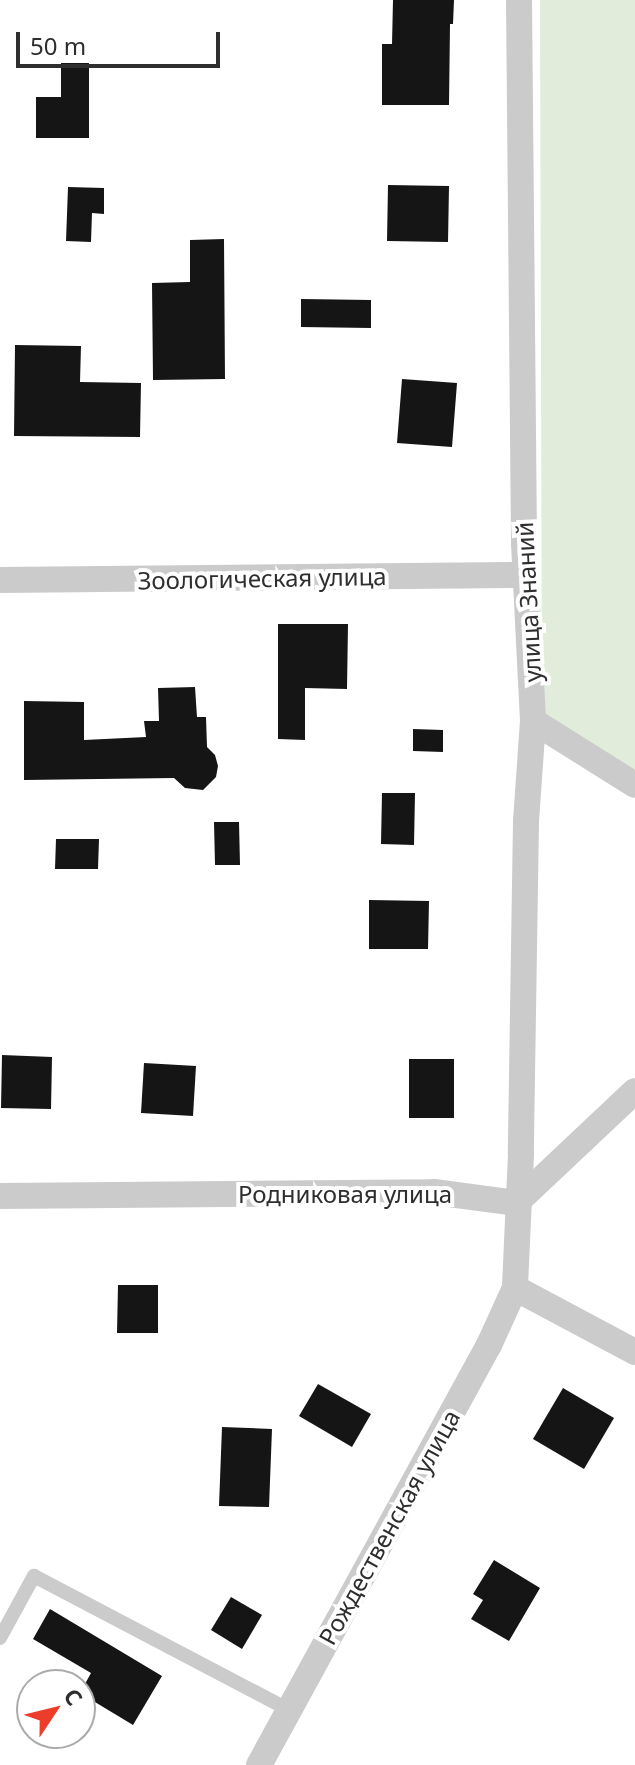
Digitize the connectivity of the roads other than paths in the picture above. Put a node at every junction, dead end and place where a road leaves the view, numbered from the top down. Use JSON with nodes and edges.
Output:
{"nodes":[{"id":1,"x":519,"y":0,"type":"edge"},
{"id":2,"x":525,"y":575,"type":"junction"},
{"id":3,"x":0,"y":580,"type":"edge"},
{"id":4,"x":533,"y":721,"type":"junction"},
{"id":5,"x":635,"y":785,"type":"edge"},
{"id":6,"x":635,"y":1091,"type":"edge"},
{"id":7,"x":0,"y":1196,"type":"edge"},
{"id":8,"x":516,"y":1203,"type":"junction"},
{"id":9,"x":515,"y":1288,"type":"junction"},
{"id":10,"x":635,"y":1352,"type":"edge"},
{"id":11,"x":0,"y":1638,"type":"edge"},
{"id":12,"x":289,"y":1710,"type":"junction"},
{"id":13,"x":259,"y":1765,"type":"edge"}],
"edges":[{"from":1,"to":2,"type":"street","name":"улица Знаний"},
{"from":2,"to":3,"type":"street","name":"Зоологическая улица"},
{"from":2,"to":4,"type":"street","name":"улица Знаний"},
{"from":4,"to":5,"type":"street"},
{"from":4,"to":8,"type":"street","name":"улица Знаний"},
{"from":6,"to":8,"type":"street"},
{"from":7,"to":8,"type":"street","name":"Родниковая улица"},
{"from":8,"to":9,"type":"street"},
{"from":9,"to":10,"type":"street"},
{"from":9,"to":12,"type":"street","name":"Рождественская улица"},
{"from":11,"to":12,"type":"lane"},
{"from":12,"to":13,"type":"street","name":"Рождественская улица"}]}
